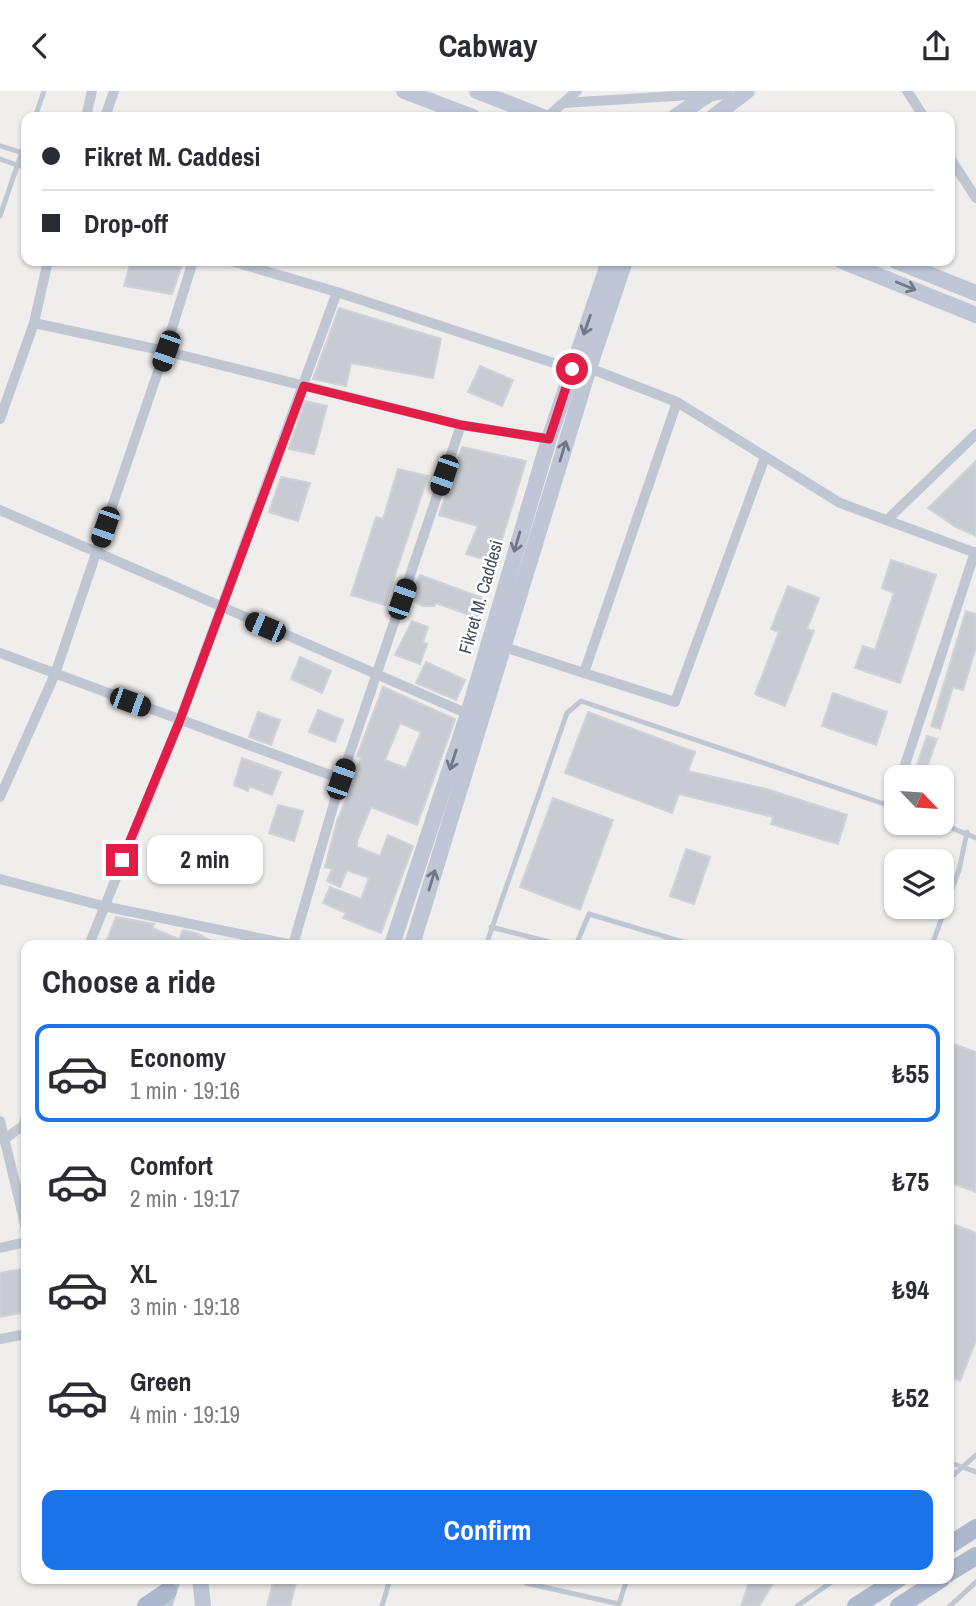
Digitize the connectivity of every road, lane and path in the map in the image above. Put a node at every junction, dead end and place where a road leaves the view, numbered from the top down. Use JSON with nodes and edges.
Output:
{"nodes":[{"id":1,"x":44,"y":91,"type":"edge"},
{"id":2,"x":92,"y":91,"type":"edge"},
{"id":3,"x":114,"y":91,"type":"edge"},
{"id":4,"x":404,"y":91,"type":"edge"},
{"id":5,"x":477,"y":91,"type":"edge"},
{"id":6,"x":577,"y":91,"type":"edge"},
{"id":7,"x":747,"y":91,"type":"edge"},
{"id":8,"x":907,"y":91,"type":"edge"},
{"id":9,"x":716,"y":92,"type":"edge"},
{"id":10,"x":564,"y":103,"type":"junction"},
{"id":11,"x":37,"y":112,"type":"edge"},
{"id":12,"x":87,"y":112,"type":"edge"},
{"id":13,"x":107,"y":112,"type":"edge"},
{"id":14,"x":459,"y":112,"type":"edge"},
{"id":15,"x":532,"y":112,"type":"edge"},
{"id":16,"x":552,"y":112,"type":"edge"},
{"id":17,"x":683,"y":112,"type":"edge"},
{"id":18,"x":720,"y":112,"type":"edge"},
{"id":19,"x":921,"y":112,"type":"edge"},
{"id":20,"x":0,"y":146,"type":"edge"},
{"id":21,"x":21,"y":152,"type":"edge"},
{"id":22,"x":21,"y":158,"type":"edge"},
{"id":23,"x":0,"y":159,"type":"edge"},
{"id":24,"x":16,"y":165,"type":"junction"},
{"id":25,"x":955,"y":166,"type":"edge"},
{"id":26,"x":21,"y":167,"type":"edge"},
{"id":27,"x":976,"y":198,"type":"edge"},
{"id":28,"x":0,"y":216,"type":"edge"},
{"id":29,"x":48,"y":266,"type":"edge"},
{"id":30,"x":192,"y":266,"type":"edge"},
{"id":31,"x":248,"y":266,"type":"edge"},
{"id":32,"x":607,"y":266,"type":"edge"},
{"id":33,"x":623,"y":266,"type":"edge"},
{"id":34,"x":854,"y":266,"type":"edge"},
{"id":35,"x":909,"y":266,"type":"edge"},
{"id":36,"x":337,"y":292,"type":"junction"},
{"id":37,"x":976,"y":293,"type":"edge"},
{"id":38,"x":976,"y":315,"type":"edge"},
{"id":39,"x":34,"y":323,"type":"junction"},
{"id":40,"x":166,"y":351,"type":"junction"},
{"id":41,"x":589,"y":368,"type":"junction"},
{"id":42,"x":572,"y":369,"type":"junction"},
{"id":43,"x":304,"y":386,"type":"junction"},
{"id":44,"x":677,"y":402,"type":"junction"},
{"id":45,"x":0,"y":419,"type":"edge"},
{"id":46,"x":461,"y":425,"type":"junction"},
{"id":47,"x":976,"y":434,"type":"edge"},
{"id":48,"x":549,"y":439,"type":"junction"},
{"id":49,"x":765,"y":457,"type":"junction"},
{"id":50,"x":0,"y":510,"type":"edge"},
{"id":51,"x":887,"y":520,"type":"junction"},
{"id":52,"x":975,"y":552,"type":"edge"},
{"id":53,"x":96,"y":553,"type":"junction"},
{"id":54,"x":220,"y":608,"type":"junction"},
{"id":55,"x":504,"y":647,"type":"junction"},
{"id":56,"x":0,"y":653,"type":"edge"},
{"id":57,"x":55,"y":674,"type":"junction"},
{"id":58,"x":377,"y":674,"type":"junction"},
{"id":59,"x":584,"y":674,"type":"junction"},
{"id":60,"x":468,"y":714,"type":"junction"},
{"id":61,"x":180,"y":720,"type":"junction"},
{"id":62,"x":905,"y":765,"type":"edge"},
{"id":63,"x":341,"y":779,"type":"junction"},
{"id":64,"x":0,"y":797,"type":"edge"},
{"id":65,"x":884,"y":804,"type":"edge"},
{"id":66,"x":954,"y":828,"type":"edge"},
{"id":67,"x":967,"y":832,"type":"junction"},
{"id":68,"x":976,"y":838,"type":"edge"},
{"id":69,"x":0,"y":879,"type":"edge"},
{"id":70,"x":103,"y":906,"type":"junction"},
{"id":71,"x":491,"y":927,"type":"junction"},
{"id":72,"x":91,"y":940,"type":"edge"},
{"id":73,"x":269,"y":940,"type":"edge"},
{"id":74,"x":294,"y":940,"type":"edge"},
{"id":75,"x":394,"y":940,"type":"edge"},
{"id":76,"x":414,"y":940,"type":"edge"},
{"id":77,"x":487,"y":940,"type":"edge"},
{"id":78,"x":542,"y":940,"type":"edge"},
{"id":79,"x":578,"y":940,"type":"edge"},
{"id":80,"x":676,"y":940,"type":"edge"},
{"id":81,"x":934,"y":940,"type":"edge"},
{"id":82,"x":0,"y":1121,"type":"edge"},
{"id":83,"x":21,"y":1126,"type":"edge"},
{"id":84,"x":3,"y":1140,"type":"junction"},
{"id":85,"x":21,"y":1209,"type":"edge"},
{"id":86,"x":21,"y":1243,"type":"edge"},
{"id":87,"x":0,"y":1248,"type":"edge"},
{"id":88,"x":21,"y":1334,"type":"edge"},
{"id":89,"x":0,"y":1339,"type":"edge"},
{"id":90,"x":976,"y":1455,"type":"edge"},
{"id":91,"x":954,"y":1464,"type":"edge"},
{"id":92,"x":963,"y":1467,"type":"junction"},
{"id":93,"x":976,"y":1472,"type":"edge"},
{"id":94,"x":954,"y":1475,"type":"edge"},
{"id":95,"x":976,"y":1528,"type":"edge"},
{"id":96,"x":954,"y":1542,"type":"edge"},
{"id":97,"x":976,"y":1556,"type":"edge"},
{"id":98,"x":954,"y":1569,"type":"edge"},
{"id":99,"x":976,"y":1582,"type":"edge"},
{"id":100,"x":201,"y":1584,"type":"edge"},
{"id":101,"x":389,"y":1584,"type":"edge"},
{"id":102,"x":530,"y":1584,"type":"edge"},
{"id":103,"x":625,"y":1584,"type":"edge"},
{"id":104,"x":829,"y":1584,"type":"edge"},
{"id":105,"x":890,"y":1584,"type":"edge"},
{"id":106,"x":933,"y":1584,"type":"edge"},
{"id":107,"x":168,"y":1592,"type":"edge"},
{"id":108,"x":146,"y":1606,"type":"edge"},
{"id":109,"x":203,"y":1606,"type":"edge"},
{"id":110,"x":382,"y":1606,"type":"edge"},
{"id":111,"x":797,"y":1606,"type":"edge"},
{"id":112,"x":856,"y":1606,"type":"edge"},
{"id":113,"x":899,"y":1606,"type":"edge"},
{"id":114,"x":950,"y":1606,"type":"edge"}],
"edges":[{"from":1,"to":11,"type":"lane"},
{"from":2,"to":12,"type":"street"},
{"from":3,"to":13,"type":"street"},
{"from":4,"to":14,"type":"main road"},
{"from":5,"to":15,"type":"main road"},
{"from":6,"to":10,"type":"street"},
{"from":7,"to":18,"type":"main road"},
{"from":8,"to":19,"type":"street"},
{"from":9,"to":10,"type":"street"},
{"from":9,"to":17,"type":"main road"},
{"from":10,"to":16,"type":"street"},
{"from":20,"to":21,"type":"lane"},
{"from":22,"to":24,"type":"lane"},
{"from":23,"to":24,"type":"lane"},
{"from":24,"to":26,"type":"lane"},
{"from":24,"to":28,"type":"lane"},
{"from":25,"to":27,"type":"street"},
{"from":29,"to":39,"type":"street"},
{"from":30,"to":40,"type":"street"},
{"from":31,"to":36,"type":"street"},
{"from":32,"to":42,"type":"main road","name":"Fikret M. Caddesi","one_way":true},
{"from":33,"to":41,"type":"main road"},
{"from":34,"to":38,"type":"main road","one_way":true},
{"from":35,"to":37,"type":"main road"},
{"from":36,"to":42,"type":"street"},
{"from":36,"to":43,"type":"street"},
{"from":39,"to":40,"type":"street"},
{"from":39,"to":45,"type":"street"},
{"from":40,"to":43,"type":"street"},
{"from":40,"to":53,"type":"street"},
{"from":41,"to":44,"type":"street"},
{"from":55,"to":41,"type":"main road","one_way":true},
{"from":42,"to":48,"type":"main road","name":"Fikret M. Caddesi"},
{"from":43,"to":46,"type":"street"},
{"from":43,"to":54,"type":"street"},
{"from":44,"to":49,"type":"street"},
{"from":44,"to":59,"type":"street"},
{"from":46,"to":48,"type":"street"},
{"from":46,"to":58,"type":"street"},
{"from":47,"to":51,"type":"street"},
{"from":48,"to":60,"type":"main road","name":"Fikret M. Caddesi","one_way":true},
{"from":49,"to":51,"type":"street"},
{"from":49,"to":59,"type":"street"},
{"from":50,"to":53,"type":"street"},
{"from":51,"to":52,"type":"street"},
{"from":52,"to":62,"type":"street"},
{"from":53,"to":54,"type":"street"},
{"from":53,"to":57,"type":"street"},
{"from":54,"to":58,"type":"street"},
{"from":54,"to":61,"type":"street"},
{"from":55,"to":59,"type":"street"},
{"from":76,"to":55,"type":"main road","one_way":true},
{"from":56,"to":57,"type":"street"},
{"from":57,"to":61,"type":"street"},
{"from":57,"to":64,"type":"street"},
{"from":58,"to":60,"type":"street"},
{"from":58,"to":63,"type":"street"},
{"from":60,"to":75,"type":"main road","name":"Fikret M. Caddesi","one_way":true},
{"from":61,"to":63,"type":"street"},
{"from":61,"to":70,"type":"street"},
{"from":63,"to":74,"type":"street"},
{"from":65,"to":71,"type":"lane"},
{"from":66,"to":67,"type":"lane"},
{"from":67,"to":68,"type":"lane"},
{"from":67,"to":81,"type":"lane"},
{"from":69,"to":70,"type":"street"},
{"from":70,"to":72,"type":"street"},
{"from":70,"to":73,"type":"street"},
{"from":71,"to":77,"type":"lane"},
{"from":71,"to":78,"type":"lane"},
{"from":79,"to":80,"type":"lane"},
{"from":82,"to":84,"type":"street"},
{"from":83,"to":84,"type":"street"},
{"from":84,"to":85,"type":"street"},
{"from":86,"to":87,"type":"street"},
{"from":88,"to":89,"type":"street"},
{"from":90,"to":92,"type":"lane"},
{"from":91,"to":92,"type":"lane"},
{"from":92,"to":93,"type":"lane"},
{"from":92,"to":94,"type":"lane"},
{"from":95,"to":96,"type":"main road"},
{"from":97,"to":98,"type":"main road"},
{"from":99,"to":114,"type":"lane"},
{"from":100,"to":109,"type":"main road"},
{"from":101,"to":110,"type":"lane"},
{"from":102,"to":103,"type":"lane"},
{"from":104,"to":111,"type":"lane"},
{"from":105,"to":112,"type":"main road"},
{"from":106,"to":113,"type":"main road"},
{"from":107,"to":108,"type":"main road"}]}
